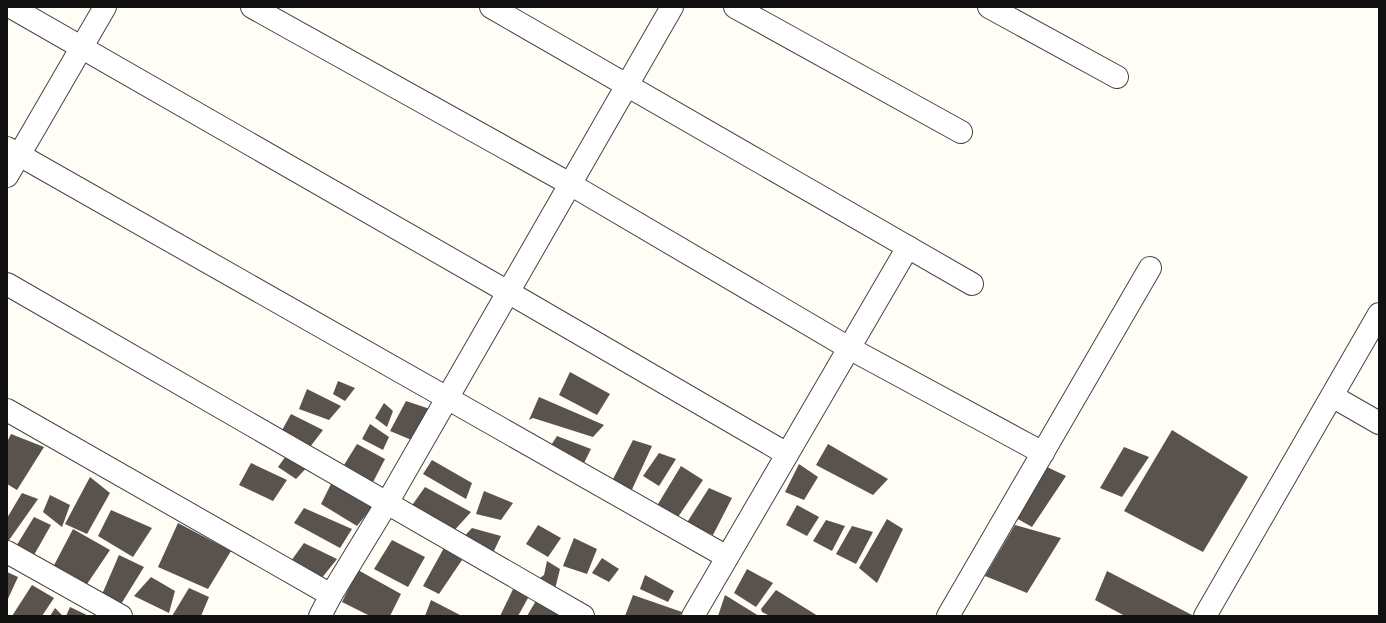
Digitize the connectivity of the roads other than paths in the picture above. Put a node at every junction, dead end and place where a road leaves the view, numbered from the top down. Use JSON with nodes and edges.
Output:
{"nodes":[{"id":1,"x":11,"y":7,"type":"edge"},
{"id":2,"x":106,"y":7,"type":"edge"},
{"id":3,"x":491,"y":7,"type":"edge"},
{"id":4,"x":672,"y":7,"type":"edge"},
{"id":5,"x":735,"y":7,"type":"edge"},
{"id":6,"x":990,"y":7,"type":"edge"},
{"id":7,"x":254,"y":8,"type":"edge"},
{"id":8,"x":82,"y":48,"type":"junction"},
{"id":9,"x":1117,"y":77,"type":"dead end"},
{"id":10,"x":627,"y":85,"type":"junction"},
{"id":11,"x":961,"y":132,"type":"dead end"},
{"id":12,"x":13,"y":152,"type":"edge"},
{"id":13,"x":7,"y":176,"type":"edge"},
{"id":14,"x":570,"y":184,"type":"junction"},
{"id":15,"x":908,"y":247,"type":"junction"},
{"id":16,"x":1150,"y":268,"type":"dead end"},
{"id":17,"x":7,"y":284,"type":"edge"},
{"id":18,"x":972,"y":284,"type":"dead end"},
{"id":19,"x":508,"y":292,"type":"junction"},
{"id":20,"x":1379,"y":314,"type":"edge"},
{"id":21,"x":849,"y":348,"type":"junction"},
{"id":22,"x":1332,"y":396,"type":"junction"},
{"id":23,"x":448,"y":398,"type":"junction"},
{"id":24,"x":7,"y":410,"type":"edge"},
{"id":25,"x":1379,"y":423,"type":"edge"},
{"id":26,"x":1042,"y":453,"type":"junction"},
{"id":27,"x":787,"y":454,"type":"junction"},
{"id":28,"x":387,"y":503,"type":"junction"},
{"id":29,"x":7,"y":552,"type":"edge"},
{"id":30,"x":727,"y":557,"type":"junction"},
{"id":31,"x":331,"y":595,"type":"junction"},
{"id":32,"x":121,"y":616,"type":"edge"},
{"id":33,"x":320,"y":616,"type":"edge"},
{"id":34,"x":583,"y":616,"type":"edge"},
{"id":35,"x":693,"y":616,"type":"edge"},
{"id":36,"x":948,"y":616,"type":"edge"},
{"id":37,"x":1205,"y":616,"type":"edge"}],
"edges":[{"from":1,"to":8,"type":"street"},
{"from":2,"to":8,"type":"street"},
{"from":3,"to":10,"type":"street"},
{"from":4,"to":10,"type":"street"},
{"from":5,"to":11,"type":"street"},
{"from":6,"to":9,"type":"street"},
{"from":7,"to":14,"type":"street"},
{"from":8,"to":12,"type":"street"},
{"from":8,"to":19,"type":"street"},
{"from":10,"to":14,"type":"street"},
{"from":10,"to":15,"type":"street"},
{"from":12,"to":13,"type":"street"},
{"from":12,"to":23,"type":"street"},
{"from":14,"to":19,"type":"street"},
{"from":14,"to":21,"type":"street"},
{"from":15,"to":18,"type":"street"},
{"from":15,"to":21,"type":"street"},
{"from":16,"to":26,"type":"street"},
{"from":17,"to":28,"type":"street"},
{"from":19,"to":23,"type":"street"},
{"from":19,"to":27,"type":"street"},
{"from":20,"to":22,"type":"street"},
{"from":21,"to":26,"type":"street"},
{"from":21,"to":27,"type":"street"},
{"from":22,"to":25,"type":"street"},
{"from":22,"to":37,"type":"street"},
{"from":23,"to":28,"type":"street"},
{"from":23,"to":30,"type":"street"},
{"from":24,"to":31,"type":"street"},
{"from":26,"to":36,"type":"street"},
{"from":27,"to":30,"type":"street"},
{"from":28,"to":31,"type":"street"},
{"from":28,"to":34,"type":"street"},
{"from":29,"to":32,"type":"street"},
{"from":30,"to":35,"type":"street"},
{"from":31,"to":33,"type":"street"}]}
